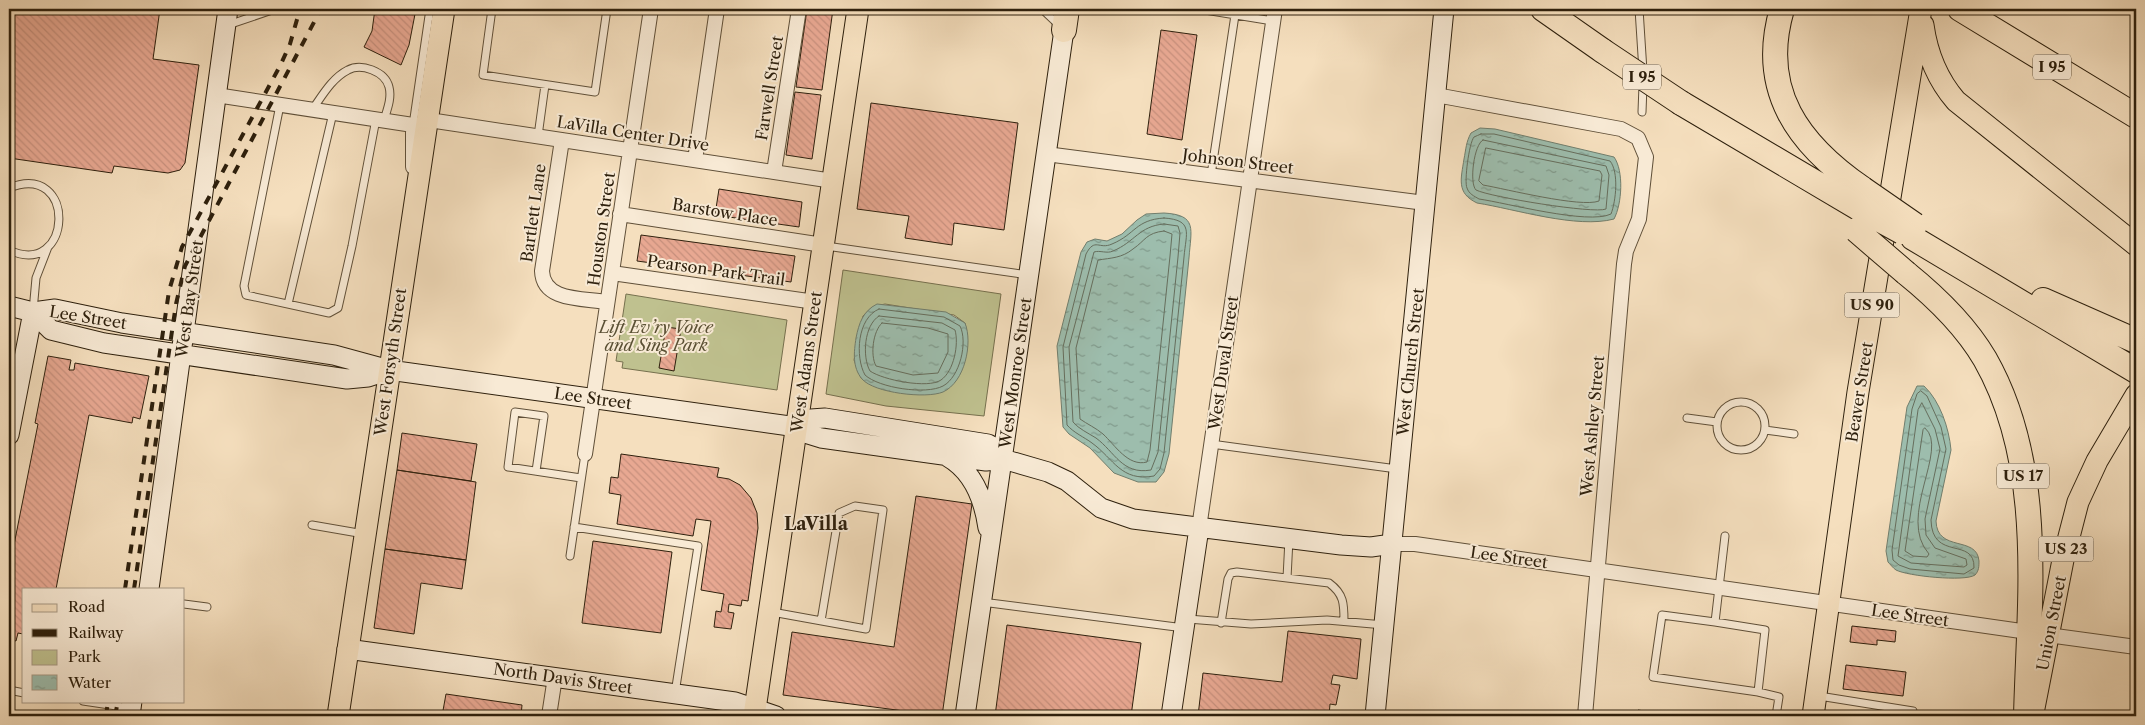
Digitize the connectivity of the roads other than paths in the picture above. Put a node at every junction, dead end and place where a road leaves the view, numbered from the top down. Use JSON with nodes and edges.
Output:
{"nodes":[{"id":1,"x":235,"y":9,"type":"edge"},
{"id":2,"x":275,"y":9,"type":"edge"},
{"id":3,"x":430,"y":9,"type":"edge"},
{"id":4,"x":444,"y":9,"type":"edge"},
{"id":5,"x":492,"y":9,"type":"edge"},
{"id":6,"x":607,"y":9,"type":"edge"},
{"id":7,"x":651,"y":9,"type":"edge"},
{"id":8,"x":717,"y":9,"type":"edge"},
{"id":9,"x":799,"y":9,"type":"edge"},
{"id":10,"x":858,"y":9,"type":"edge"},
{"id":11,"x":1042,"y":9,"type":"edge"},
{"id":12,"x":1200,"y":9,"type":"edge"},
{"id":13,"x":1444,"y":9,"type":"edge"},
{"id":14,"x":1542,"y":9,"type":"edge"},
{"id":15,"x":1639,"y":9,"type":"edge"},
{"id":16,"x":1782,"y":9,"type":"edge"},
{"id":17,"x":1921,"y":9,"type":"edge"},
{"id":18,"x":1960,"y":9,"type":"edge"},
{"id":19,"x":1235,"y":15,"type":"junction"},
{"id":20,"x":1274,"y":15,"type":"edge"},
{"id":21,"x":226,"y":17,"type":"edge"},
{"id":22,"x":1065,"y":19,"type":"edge"},
{"id":23,"x":545,"y":85,"type":"junction"},
{"id":24,"x":216,"y":95,"type":"junction"},
{"id":25,"x":1436,"y":95,"type":"junction"},
{"id":26,"x":280,"y":105,"type":"junction"},
{"id":27,"x":312,"y":110,"type":"junction"},
{"id":28,"x":1642,"y":112,"type":"dead end"},
{"id":29,"x":333,"y":113,"type":"junction"},
{"id":30,"x":2136,"y":116,"type":"edge"},
{"id":31,"x":380,"y":120,"type":"junction"},
{"id":32,"x":421,"y":122,"type":"junction"},
{"id":33,"x":538,"y":136,"type":"junction"},
{"id":34,"x":562,"y":140,"type":"junction"},
{"id":35,"x":630,"y":150,"type":"junction"},
{"id":36,"x":1046,"y":154,"type":"junction"},
{"id":37,"x":695,"y":160,"type":"junction"},
{"id":38,"x":774,"y":172,"type":"junction"},
{"id":39,"x":1211,"y":175,"type":"junction"},
{"id":40,"x":833,"y":180,"type":"junction"},
{"id":41,"x":1250,"y":180,"type":"junction"},
{"id":42,"x":9,"y":188,"type":"edge"},
{"id":43,"x":1425,"y":203,"type":"junction"},
{"id":44,"x":1859,"y":210,"type":"junction"},
{"id":45,"x":620,"y":214,"type":"junction"},
{"id":46,"x":1914,"y":231,"type":"junction"},
{"id":47,"x":51,"y":243,"type":"junction"},
{"id":48,"x":2136,"y":245,"type":"edge"},
{"id":49,"x":823,"y":246,"type":"junction"},
{"id":50,"x":9,"y":250,"type":"edge"},
{"id":51,"x":612,"y":273,"type":"junction"},
{"id":52,"x":1029,"y":276,"type":"junction"},
{"id":53,"x":607,"y":302,"type":"junction"},
{"id":54,"x":815,"y":302,"type":"junction"},
{"id":55,"x":288,"y":304,"type":"junction"},
{"id":56,"x":9,"y":306,"type":"edge"},
{"id":57,"x":33,"y":312,"type":"junction"},
{"id":58,"x":185,"y":333,"type":"junction"},
{"id":59,"x":2133,"y":340,"type":"edge"},
{"id":60,"x":182,"y":355,"type":"junction"},
{"id":61,"x":389,"y":370,"type":"junction"},
{"id":62,"x":2136,"y":371,"type":"edge"},
{"id":63,"x":2136,"y":395,"type":"edge"},
{"id":64,"x":593,"y":398,"type":"junction"},
{"id":65,"x":1687,"y":418,"type":"dead end"},
{"id":66,"x":1717,"y":422,"type":"junction"},
{"id":67,"x":797,"y":427,"type":"junction"},
{"id":68,"x":1765,"y":430,"type":"junction"},
{"id":69,"x":1794,"y":434,"type":"dead end"},
{"id":70,"x":9,"y":435,"type":"edge"},
{"id":71,"x":1211,"y":444,"type":"junction"},
{"id":72,"x":585,"y":454,"type":"joint"},
{"id":73,"x":944,"y":456,"type":"junction"},
{"id":74,"x":1003,"y":459,"type":"junction"},
{"id":75,"x":1399,"y":469,"type":"junction"},
{"id":76,"x":536,"y":471,"type":"junction"},
{"id":77,"x":582,"y":478,"type":"junction"},
{"id":78,"x":312,"y":525,"type":"dead end"},
{"id":79,"x":574,"y":527,"type":"junction"},
{"id":80,"x":1199,"y":528,"type":"junction"},
{"id":81,"x":364,"y":534,"type":"junction"},
{"id":82,"x":1725,"y":536,"type":"dead end"},
{"id":83,"x":1289,"y":539,"type":"junction"},
{"id":84,"x":1392,"y":544,"type":"junction"},
{"id":85,"x":990,"y":546,"type":"junction"},
{"id":86,"x":570,"y":556,"type":"dead end"},
{"id":87,"x":1597,"y":570,"type":"junction"},
{"id":88,"x":1287,"y":578,"type":"junction"},
{"id":89,"x":149,"y":588,"type":"edge"},
{"id":90,"x":1719,"y":588,"type":"junction"},
{"id":91,"x":982,"y":602,"type":"junction"},
{"id":92,"x":1828,"y":603,"type":"junction"},
{"id":93,"x":185,"y":604,"type":"edge"},
{"id":94,"x":207,"y":607,"type":"dead end"},
{"id":95,"x":769,"y":612,"type":"junction"},
{"id":96,"x":821,"y":621,"type":"junction"},
{"id":97,"x":1344,"y":621,"type":"junction"},
{"id":98,"x":1715,"y":622,"type":"junction"},
{"id":99,"x":1221,"y":623,"type":"junction"},
{"id":100,"x":1185,"y":624,"type":"junction"},
{"id":101,"x":1384,"y":625,"type":"junction"},
{"id":102,"x":2038,"y":634,"type":"junction"},
{"id":103,"x":2136,"y":647,"type":"edge"},
{"id":104,"x":348,"y":649,"type":"junction"},
{"id":105,"x":555,"y":677,"type":"junction"},
{"id":106,"x":9,"y":690,"type":"edge"},
{"id":107,"x":1758,"y":692,"type":"junction"},
{"id":108,"x":22,"y":693,"type":"edge"},
{"id":109,"x":675,"y":694,"type":"junction"},
{"id":110,"x":1816,"y":695,"type":"junction"},
{"id":111,"x":89,"y":702,"type":"edge"},
{"id":112,"x":131,"y":709,"type":"edge"},
{"id":113,"x":1913,"y":711,"type":"dead end"},
{"id":114,"x":755,"y":713,"type":"edge"},
{"id":115,"x":338,"y":716,"type":"edge"},
{"id":116,"x":548,"y":716,"type":"edge"},
{"id":117,"x":776,"y":716,"type":"edge"},
{"id":118,"x":965,"y":716,"type":"edge"},
{"id":119,"x":1172,"y":716,"type":"edge"},
{"id":120,"x":1375,"y":716,"type":"edge"},
{"id":121,"x":1584,"y":716,"type":"edge"},
{"id":122,"x":1776,"y":716,"type":"edge"},
{"id":123,"x":1813,"y":716,"type":"edge"},
{"id":124,"x":2026,"y":716,"type":"edge"},
{"id":125,"x":2032,"y":716,"type":"edge"}],
"edges":[{"from":1,"to":21,"type":"lane"},
{"from":2,"to":21,"type":"lane"},
{"from":3,"to":32,"type":"lane"},
{"from":4,"to":32,"type":"main road","name":"West Forsyth Street"},
{"from":5,"to":23,"type":"lane"},
{"from":6,"to":23,"type":"lane"},
{"from":7,"to":35,"type":"street","name":"Houston Street"},
{"from":8,"to":37,"type":"street"},
{"from":9,"to":38,"type":"street","name":"Farwell Street"},
{"from":10,"to":40,"type":"main road","name":"West Adams Street"},
{"from":11,"to":22,"type":"lane"},
{"from":12,"to":19,"type":"lane"},
{"from":13,"to":25,"type":"street","name":"West Church Street"},
{"from":14,"to":44,"type":"highway","number":"I 95","bridge":true},
{"from":15,"to":28,"type":"lane"},
{"from":16,"to":44,"type":"highway"},
{"from":17,"to":48,"type":"main road"},
{"from":17,"to":92,"type":"main road","name":"Beaver Street","number":"US 90"},
{"from":18,"to":30,"type":"highway","number":"I 95"},
{"from":19,"to":20,"type":"lane"},
{"from":19,"to":39,"type":"lane"},
{"from":20,"to":41,"type":"street","name":"West Duval Street"},
{"from":21,"to":24,"type":"street","name":"West Bay Street"},
{"from":22,"to":36,"type":"street","name":"West Monroe Street"},
{"from":23,"to":33,"type":"lane"},
{"from":24,"to":26,"type":"street","name":"LaVilla Center Drive"},
{"from":24,"to":58,"type":"street","name":"West Bay Street"},
{"from":25,"to":43,"type":"street","name":"West Church Street"},
{"from":25,"to":87,"type":"street","name":"West Ashley Street"},
{"from":26,"to":27,"type":"street","name":"LaVilla Center Drive"},
{"from":26,"to":55,"type":"lane"},
{"from":27,"to":29,"type":"street","name":"LaVilla Center Drive"},
{"from":27,"to":31,"type":"lane"},
{"from":29,"to":31,"type":"street","name":"LaVilla Center Drive"},
{"from":29,"to":55,"type":"lane"},
{"from":31,"to":32,"type":"street","name":"LaVilla Center Drive"},
{"from":31,"to":55,"type":"lane"},
{"from":32,"to":33,"type":"street","name":"LaVilla Center Drive"},
{"from":32,"to":61,"type":"main road","name":"West Forsyth Street"},
{"from":33,"to":34,"type":"street","name":"LaVilla Center Drive"},
{"from":34,"to":35,"type":"street","name":"LaVilla Center Drive"},
{"from":34,"to":53,"type":"street","name":"Bartlett Lane"},
{"from":35,"to":37,"type":"street","name":"LaVilla Center Drive"},
{"from":35,"to":45,"type":"street","name":"Houston Street"},
{"from":36,"to":39,"type":"street","name":"Johnson Street"},
{"from":36,"to":52,"type":"street","name":"West Monroe Street"},
{"from":37,"to":38,"type":"street","name":"LaVilla Center Drive"},
{"from":38,"to":40,"type":"street","name":"LaVilla Center Drive"},
{"from":39,"to":41,"type":"street","name":"Johnson Street"},
{"from":40,"to":49,"type":"main road","name":"West Adams Street"},
{"from":41,"to":43,"type":"street","name":"Johnson Street"},
{"from":41,"to":71,"type":"street","name":"West Duval Street"},
{"from":42,"to":47,"type":"lane"},
{"from":43,"to":75,"type":"street","name":"West Church Street"},
{"from":44,"to":46,"type":"highway","bridge":true},
{"from":44,"to":102,"type":"highway","number":"US 17","bridge":true},
{"from":45,"to":49,"type":"street","name":"Barstow Place"},
{"from":45,"to":51,"type":"street","name":"Houston Street"},
{"from":46,"to":59,"type":"highway"},
{"from":46,"to":62,"type":"highway"},
{"from":47,"to":50,"type":"lane"},
{"from":47,"to":57,"type":"lane"},
{"from":49,"to":52,"type":"lane"},
{"from":49,"to":54,"type":"main road","name":"West Adams Street"},
{"from":51,"to":53,"type":"street","name":"Houston Street"},
{"from":51,"to":54,"type":"street","name":"Pearson Park Trail"},
{"from":52,"to":74,"type":"street","name":"West Monroe Street"},
{"from":53,"to":64,"type":"street","name":"Houston Street"},
{"from":54,"to":67,"type":"main road","name":"West Adams Street"},
{"from":56,"to":57,"type":"street"},
{"from":57,"to":58,"type":"street","name":"Lee Street"},
{"from":57,"to":60,"type":"street","name":"Lee Street"},
{"from":57,"to":70,"type":"street"},
{"from":58,"to":60,"type":"street","name":"West Bay Street"},
{"from":58,"to":61,"type":"street","name":"Lee Street"},
{"from":60,"to":61,"type":"street","name":"Lee Street"},
{"from":60,"to":89,"type":"street","name":"West Bay Street"},
{"from":61,"to":64,"type":"street","name":"Lee Street"},
{"from":61,"to":81,"type":"main road","name":"West Forsyth Street"},
{"from":63,"to":102,"type":"main road","name":"Union Street","number":"US 23"},
{"from":64,"to":67,"type":"street","name":"Lee Street"},
{"from":64,"to":72,"type":"street","name":"Houston Street"},
{"from":65,"to":66,"type":"lane"},
{"from":66,"to":68,"type":"lane"},
{"from":66,"to":68,"type":"lane"},
{"from":67,"to":73,"type":"street","name":"Lee Street"},
{"from":67,"to":74,"type":"street","name":"Lee Street"},
{"from":67,"to":95,"type":"main road","name":"West Adams Street"},
{"from":68,"to":69,"type":"lane"},
{"from":71,"to":75,"type":"lane"},
{"from":71,"to":80,"type":"street","name":"West Duval Street"},
{"from":72,"to":77,"type":"lane"},
{"from":73,"to":74,"type":"street","name":"Lee Street"},
{"from":73,"to":85,"type":"street"},
{"from":74,"to":80,"type":"street","name":"Lee Street"},
{"from":74,"to":85,"type":"street","name":"West Monroe Street"},
{"from":75,"to":84,"type":"street","name":"West Church Street"},
{"from":76,"to":76,"type":"lane"},
{"from":76,"to":77,"type":"lane"},
{"from":77,"to":79,"type":"lane"},
{"from":78,"to":81,"type":"lane"},
{"from":79,"to":86,"type":"lane"},
{"from":79,"to":109,"type":"lane"},
{"from":80,"to":83,"type":"street","name":"Lee Street"},
{"from":80,"to":100,"type":"street","name":"West Duval Street"},
{"from":81,"to":104,"type":"main road","name":"West Forsyth Street"},
{"from":82,"to":90,"type":"lane"},
{"from":83,"to":84,"type":"street","name":"Lee Street"},
{"from":83,"to":88,"type":"lane"},
{"from":84,"to":87,"type":"street","name":"Lee Street"},
{"from":84,"to":101,"type":"street","name":"West Church Street"},
{"from":85,"to":91,"type":"street","name":"West Monroe Street"},
{"from":87,"to":90,"type":"street","name":"Lee Street"},
{"from":87,"to":121,"type":"street","name":"West Ashley Street"},
{"from":88,"to":97,"type":"lane"},
{"from":88,"to":99,"type":"lane"},
{"from":90,"to":92,"type":"street","name":"Lee Street"},
{"from":90,"to":98,"type":"lane"},
{"from":91,"to":100,"type":"lane"},
{"from":91,"to":118,"type":"street","name":"West Monroe Street"},
{"from":92,"to":102,"type":"street","name":"Lee Street"},
{"from":92,"to":110,"type":"main road","name":"Beaver Street","number":"US 90"},
{"from":93,"to":94,"type":"lane"},
{"from":95,"to":96,"type":"lane"},
{"from":95,"to":114,"type":"main road","name":"West Adams Street"},
{"from":96,"to":96,"type":"lane"},
{"from":97,"to":99,"type":"lane"},
{"from":97,"to":101,"type":"lane"},
{"from":98,"to":107,"type":"lane"},
{"from":98,"to":107,"type":"lane"},
{"from":99,"to":100,"type":"lane"},
{"from":100,"to":119,"type":"street","name":"West Duval Street"},
{"from":101,"to":120,"type":"street","name":"West Church Street"},
{"from":102,"to":103,"type":"street","name":"Lee Street"},
{"from":102,"to":124,"type":"highway","number":"US 17"},
{"from":102,"to":125,"type":"main road","name":"Union Street","number":"US 23"},
{"from":104,"to":105,"type":"street","name":"North Davis Street"},
{"from":104,"to":115,"type":"main road","name":"West Forsyth Street"},
{"from":105,"to":109,"type":"street","name":"North Davis Street"},
{"from":105,"to":116,"type":"street"},
{"from":106,"to":108,"type":"lane"},
{"from":107,"to":122,"type":"lane"},
{"from":109,"to":114,"type":"street","name":"North Davis Street"},
{"from":110,"to":113,"type":"lane"},
{"from":110,"to":123,"type":"main road","name":"Beaver Street","number":"US 90"},
{"from":111,"to":112,"type":"lane"},
{"from":114,"to":117,"type":"street","name":"North Davis Street"}]}
